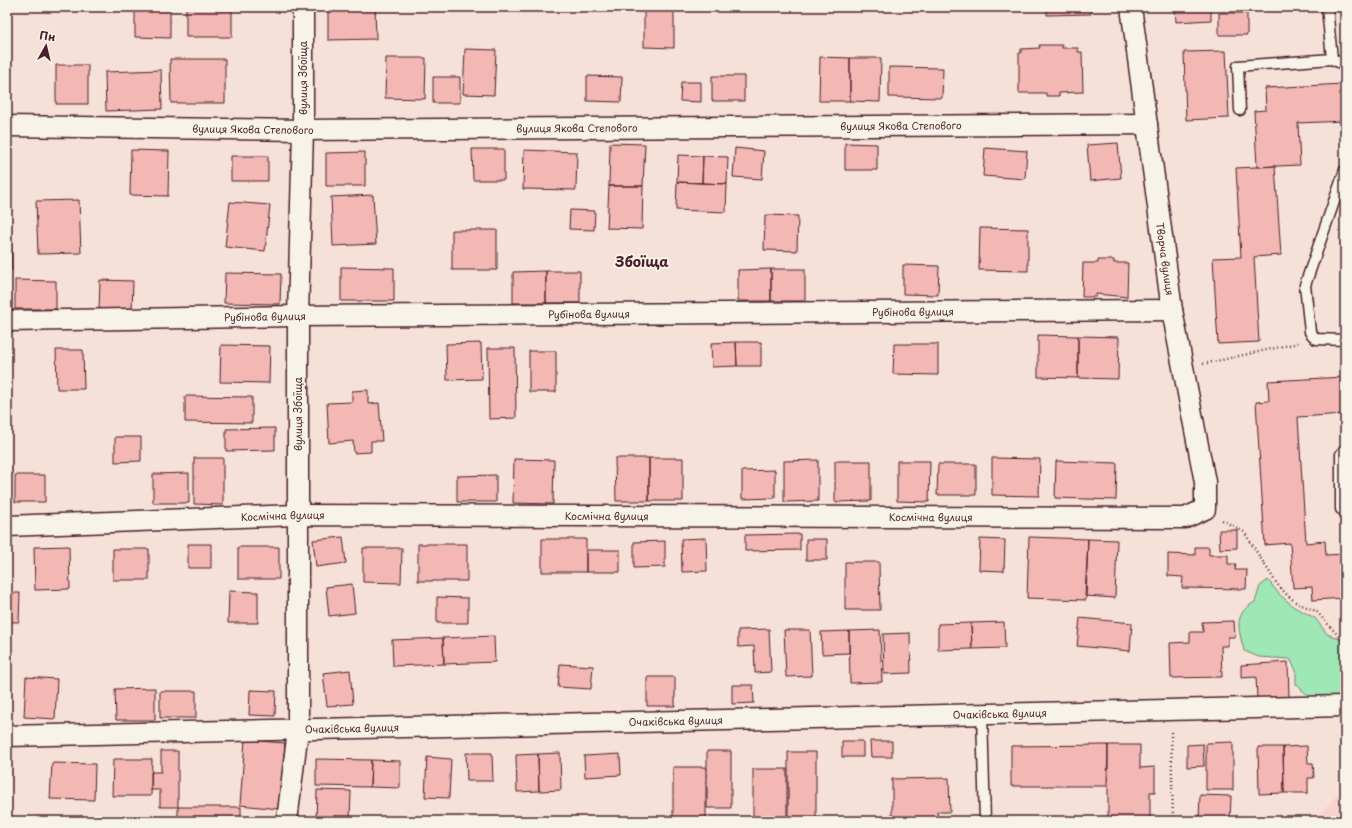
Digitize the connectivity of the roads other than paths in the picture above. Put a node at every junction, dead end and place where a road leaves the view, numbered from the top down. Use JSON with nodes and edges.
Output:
{"nodes":[{"id":1,"x":303,"y":7,"type":"edge"},
{"id":2,"x":1131,"y":7,"type":"edge"},
{"id":3,"x":1328,"y":7,"type":"edge"},
{"id":4,"x":1332,"y":59,"type":"junction"},
{"id":5,"x":1345,"y":65,"type":"edge"},
{"id":6,"x":1240,"y":110,"type":"dead end"},
{"id":7,"x":1147,"y":124,"type":"junction"},
{"id":8,"x":7,"y":126,"type":"edge"},
{"id":9,"x":303,"y":130,"type":"junction"},
{"id":10,"x":1345,"y":170,"type":"edge"},
{"id":11,"x":1172,"y":310,"type":"junction"},
{"id":12,"x":298,"y":316,"type":"junction"},
{"id":13,"x":7,"y":321,"type":"edge"},
{"id":14,"x":1345,"y":340,"type":"edge"},
{"id":15,"x":1345,"y":449,"type":"edge"},
{"id":16,"x":1205,"y":509,"type":"joint"},
{"id":17,"x":1345,"y":511,"type":"edge"},
{"id":18,"x":297,"y":515,"type":"junction"},
{"id":19,"x":7,"y":526,"type":"edge"},
{"id":20,"x":1345,"y":706,"type":"edge"},
{"id":21,"x":982,"y":714,"type":"junction"},
{"id":22,"x":298,"y":728,"type":"junction"},
{"id":23,"x":7,"y":736,"type":"edge"},
{"id":24,"x":287,"y":821,"type":"edge"},
{"id":25,"x":985,"y":821,"type":"edge"}],
"edges":[{"from":1,"to":9,"type":"street","name":"вулиця Збоїща"},
{"from":2,"to":7,"type":"street","name":"Творча вулиця"},
{"from":3,"to":4,"type":"lane"},
{"from":4,"to":5,"type":"lane"},
{"from":4,"to":6,"type":"lane"},
{"from":7,"to":9,"type":"street","name":"вулиця Якова Степового"},
{"from":7,"to":11,"type":"street","name":"Творча вулиця"},
{"from":8,"to":9,"type":"street","name":"вулиця Якова Степового"},
{"from":9,"to":12,"type":"street","name":"вулиця Збоїща"},
{"from":10,"to":14,"type":"lane"},
{"from":11,"to":12,"type":"street","name":"Рубінова вулиця"},
{"from":11,"to":16,"type":"street","name":"Творча вулиця"},
{"from":12,"to":13,"type":"street","name":"Рубінова вулиця"},
{"from":12,"to":18,"type":"street","name":"вулиця Збоїща"},
{"from":15,"to":17,"type":"lane"},
{"from":16,"to":18,"type":"street","name":"Космічна вулиця"},
{"from":18,"to":19,"type":"street","name":"Космічна вулиця"},
{"from":18,"to":22,"type":"street","name":"вулиця Збоїща"},
{"from":20,"to":21,"type":"street","name":"Очаківська вулиця"},
{"from":21,"to":22,"type":"street","name":"Очаківська вулиця"},
{"from":21,"to":25,"type":"lane"},
{"from":22,"to":23,"type":"street","name":"Очаківська вулиця"},
{"from":22,"to":24,"type":"street","name":"вулиця Збоїща"}]}
